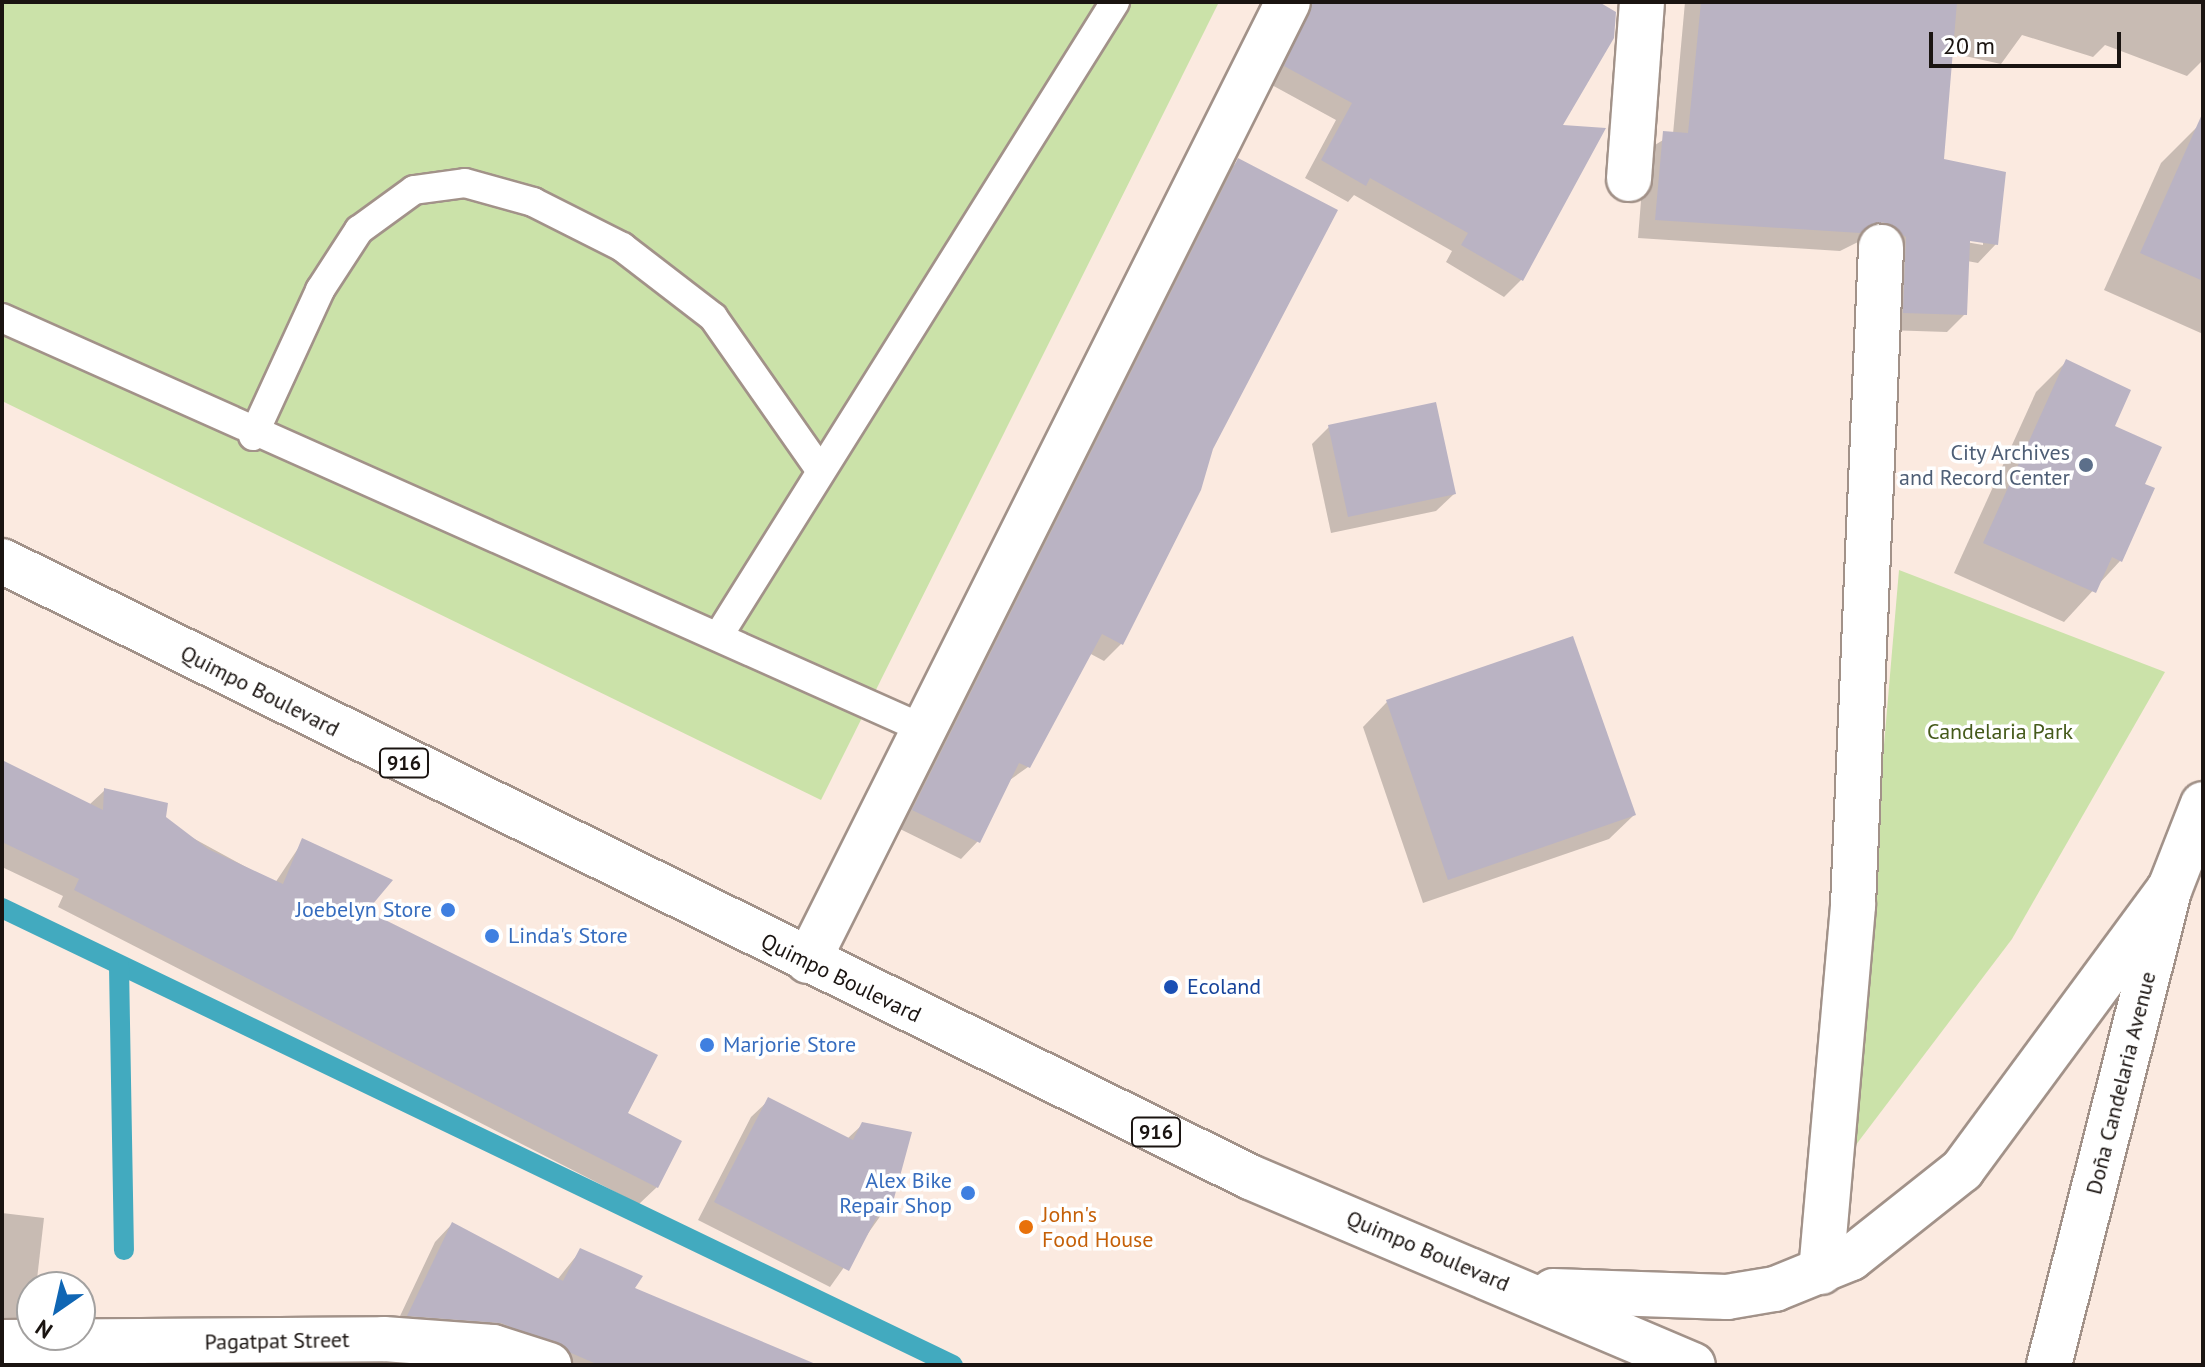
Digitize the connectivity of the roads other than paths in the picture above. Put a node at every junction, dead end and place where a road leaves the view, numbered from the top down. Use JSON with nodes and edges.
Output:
{"nodes":[{"id":1,"x":1115,"y":2,"type":"edge"},
{"id":2,"x":1288,"y":2,"type":"edge"},
{"id":3,"x":1642,"y":2,"type":"edge"},
{"id":4,"x":1629,"y":179,"type":"dead end"},
{"id":5,"x":1881,"y":247,"type":"dead end"},
{"id":6,"x":2,"y":318,"type":"edge"},
{"id":7,"x":253,"y":436,"type":"junction"},
{"id":8,"x":821,"y":471,"type":"junction"},
{"id":9,"x":2,"y":561,"type":"edge"},
{"id":10,"x":719,"y":635,"type":"junction"},
{"id":11,"x":926,"y":730,"type":"junction"},
{"id":12,"x":2203,"y":804,"type":"edge"},
{"id":13,"x":2170,"y":888,"type":"junction"},
{"id":14,"x":808,"y":961,"type":"junction"},
{"id":15,"x":1821,"y":1272,"type":"junction"},
{"id":16,"x":1512,"y":1287,"type":"junction"},
{"id":17,"x":2,"y":1342,"type":"edge"},
{"id":18,"x":163,"y":1354,"type":"edge"},
{"id":19,"x":549,"y":1365,"type":"edge"},
{"id":20,"x":1693,"y":1365,"type":"edge"},
{"id":21,"x":2049,"y":1365,"type":"edge"}],
"edges":[{"from":1,"to":8,"type":"lane"},
{"from":2,"to":11,"type":"street"},
{"from":3,"to":4,"type":"street"},
{"from":5,"to":15,"type":"street"},
{"from":6,"to":7,"type":"lane"},
{"from":7,"to":8,"type":"lane"},
{"from":7,"to":10,"type":"lane"},
{"from":8,"to":10,"type":"lane"},
{"from":9,"to":14,"type":"street","name":"Quimpo Boulevard","number":"916"},
{"from":10,"to":11,"type":"lane"},
{"from":11,"to":14,"type":"street"},
{"from":12,"to":13,"type":"street","name":"Doña Candelaria Avenue"},
{"from":13,"to":15,"type":"street"},
{"from":13,"to":21,"type":"street","name":"Doña Candelaria Avenue"},
{"from":14,"to":16,"type":"street","name":"Quimpo Boulevard","number":"916"},
{"from":15,"to":16,"type":"street"},
{"from":16,"to":20,"type":"street","name":"Quimpo Boulevard","number":"916"},
{"from":17,"to":18,"type":"street","name":"Pagatpat Street"},
{"from":18,"to":19,"type":"street","name":"Pagatpat Street"}]}
